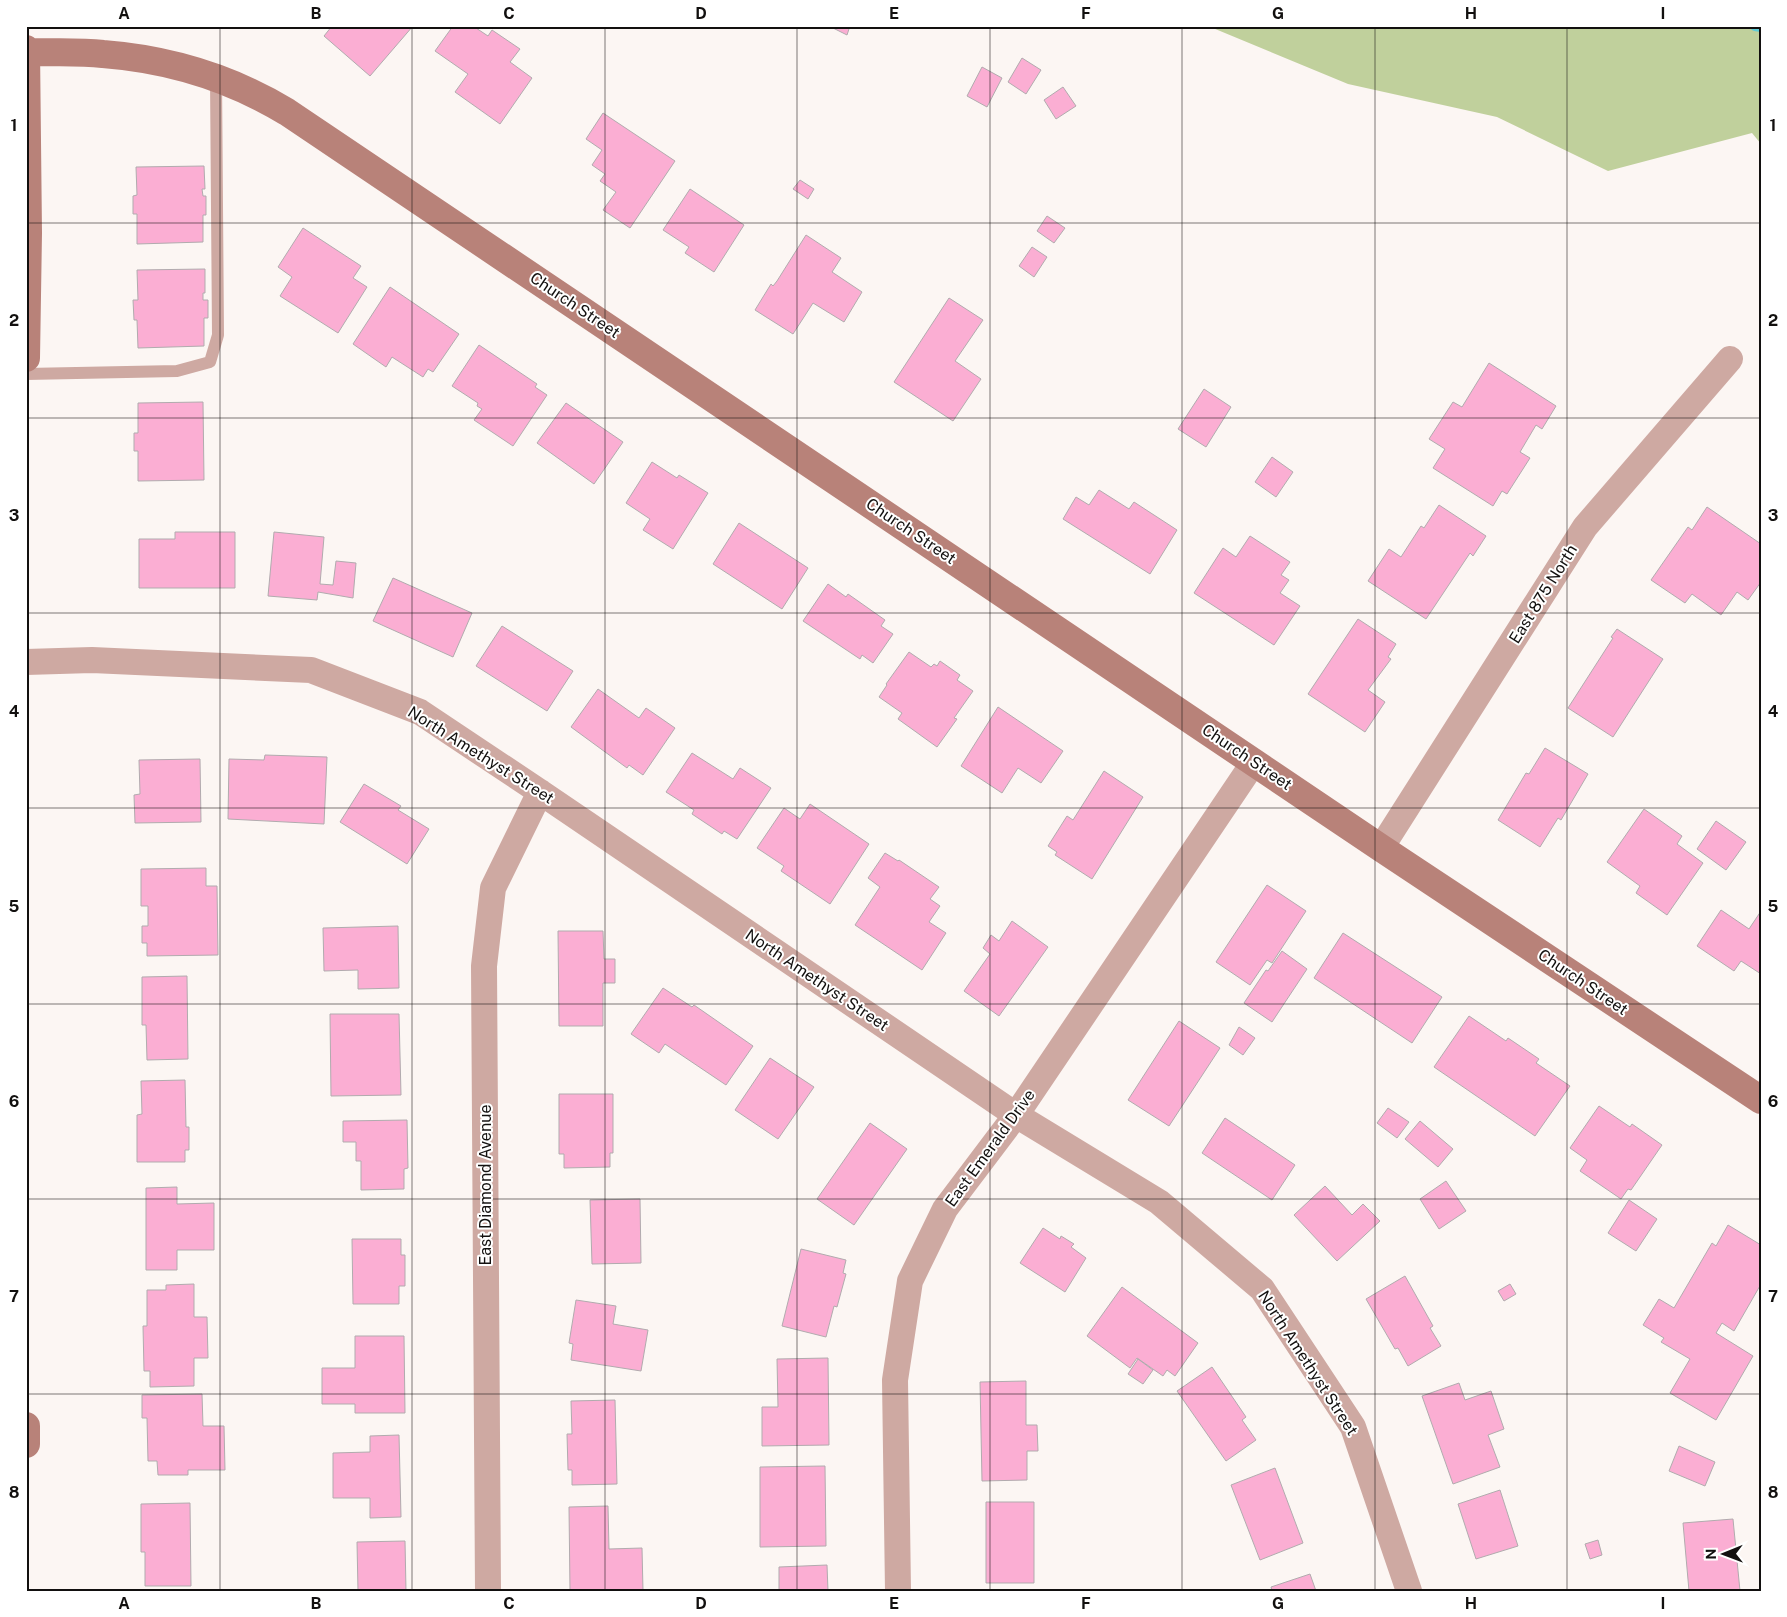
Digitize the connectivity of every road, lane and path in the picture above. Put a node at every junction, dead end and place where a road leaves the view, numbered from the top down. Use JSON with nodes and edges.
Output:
{"nodes":[{"id":1,"x":26,"y":50,"type":"edge"},
{"id":2,"x":216,"y":77,"type":"junction"},
{"id":3,"x":26,"y":358,"type":"edge"},
{"id":4,"x":1730,"y":359,"type":"dead end"},
{"id":5,"x":26,"y":374,"type":"edge"},
{"id":6,"x":26,"y":662,"type":"edge"},
{"id":7,"x":1254,"y":762,"type":"junction"},
{"id":8,"x":540,"y":792,"type":"junction"},
{"id":9,"x":1381,"y":848,"type":"junction"},
{"id":10,"x":1761,"y":1100,"type":"edge"},
{"id":11,"x":1016,"y":1115,"type":"junction"},
{"id":12,"x":26,"y":1426,"type":"edge"},
{"id":13,"x":26,"y":1444,"type":"edge"},
{"id":14,"x":488,"y":1591,"type":"edge"},
{"id":15,"x":898,"y":1591,"type":"edge"},
{"id":16,"x":1409,"y":1591,"type":"edge"}],
"edges":[{"from":1,"to":2,"type":"street","name":"Church Street"},
{"from":1,"to":3,"type":"street"},
{"from":2,"to":5,"type":"lane"},
{"from":2,"to":7,"type":"street","name":"Church Street"},
{"from":4,"to":9,"type":"street","name":"East 875 North"},
{"from":6,"to":8,"type":"street","name":"North Amethyst Street"},
{"from":7,"to":9,"type":"street","name":"Church Street"},
{"from":7,"to":11,"type":"street","name":"East Emerald Drive"},
{"from":8,"to":11,"type":"street","name":"North Amethyst Street"},
{"from":8,"to":14,"type":"street","name":"East Diamond Avenue"},
{"from":9,"to":10,"type":"street","name":"Church Street"},
{"from":11,"to":15,"type":"street","name":"East Emerald Drive"},
{"from":11,"to":16,"type":"street","name":"North Amethyst Street"},
{"from":12,"to":13,"type":"street"}]}
